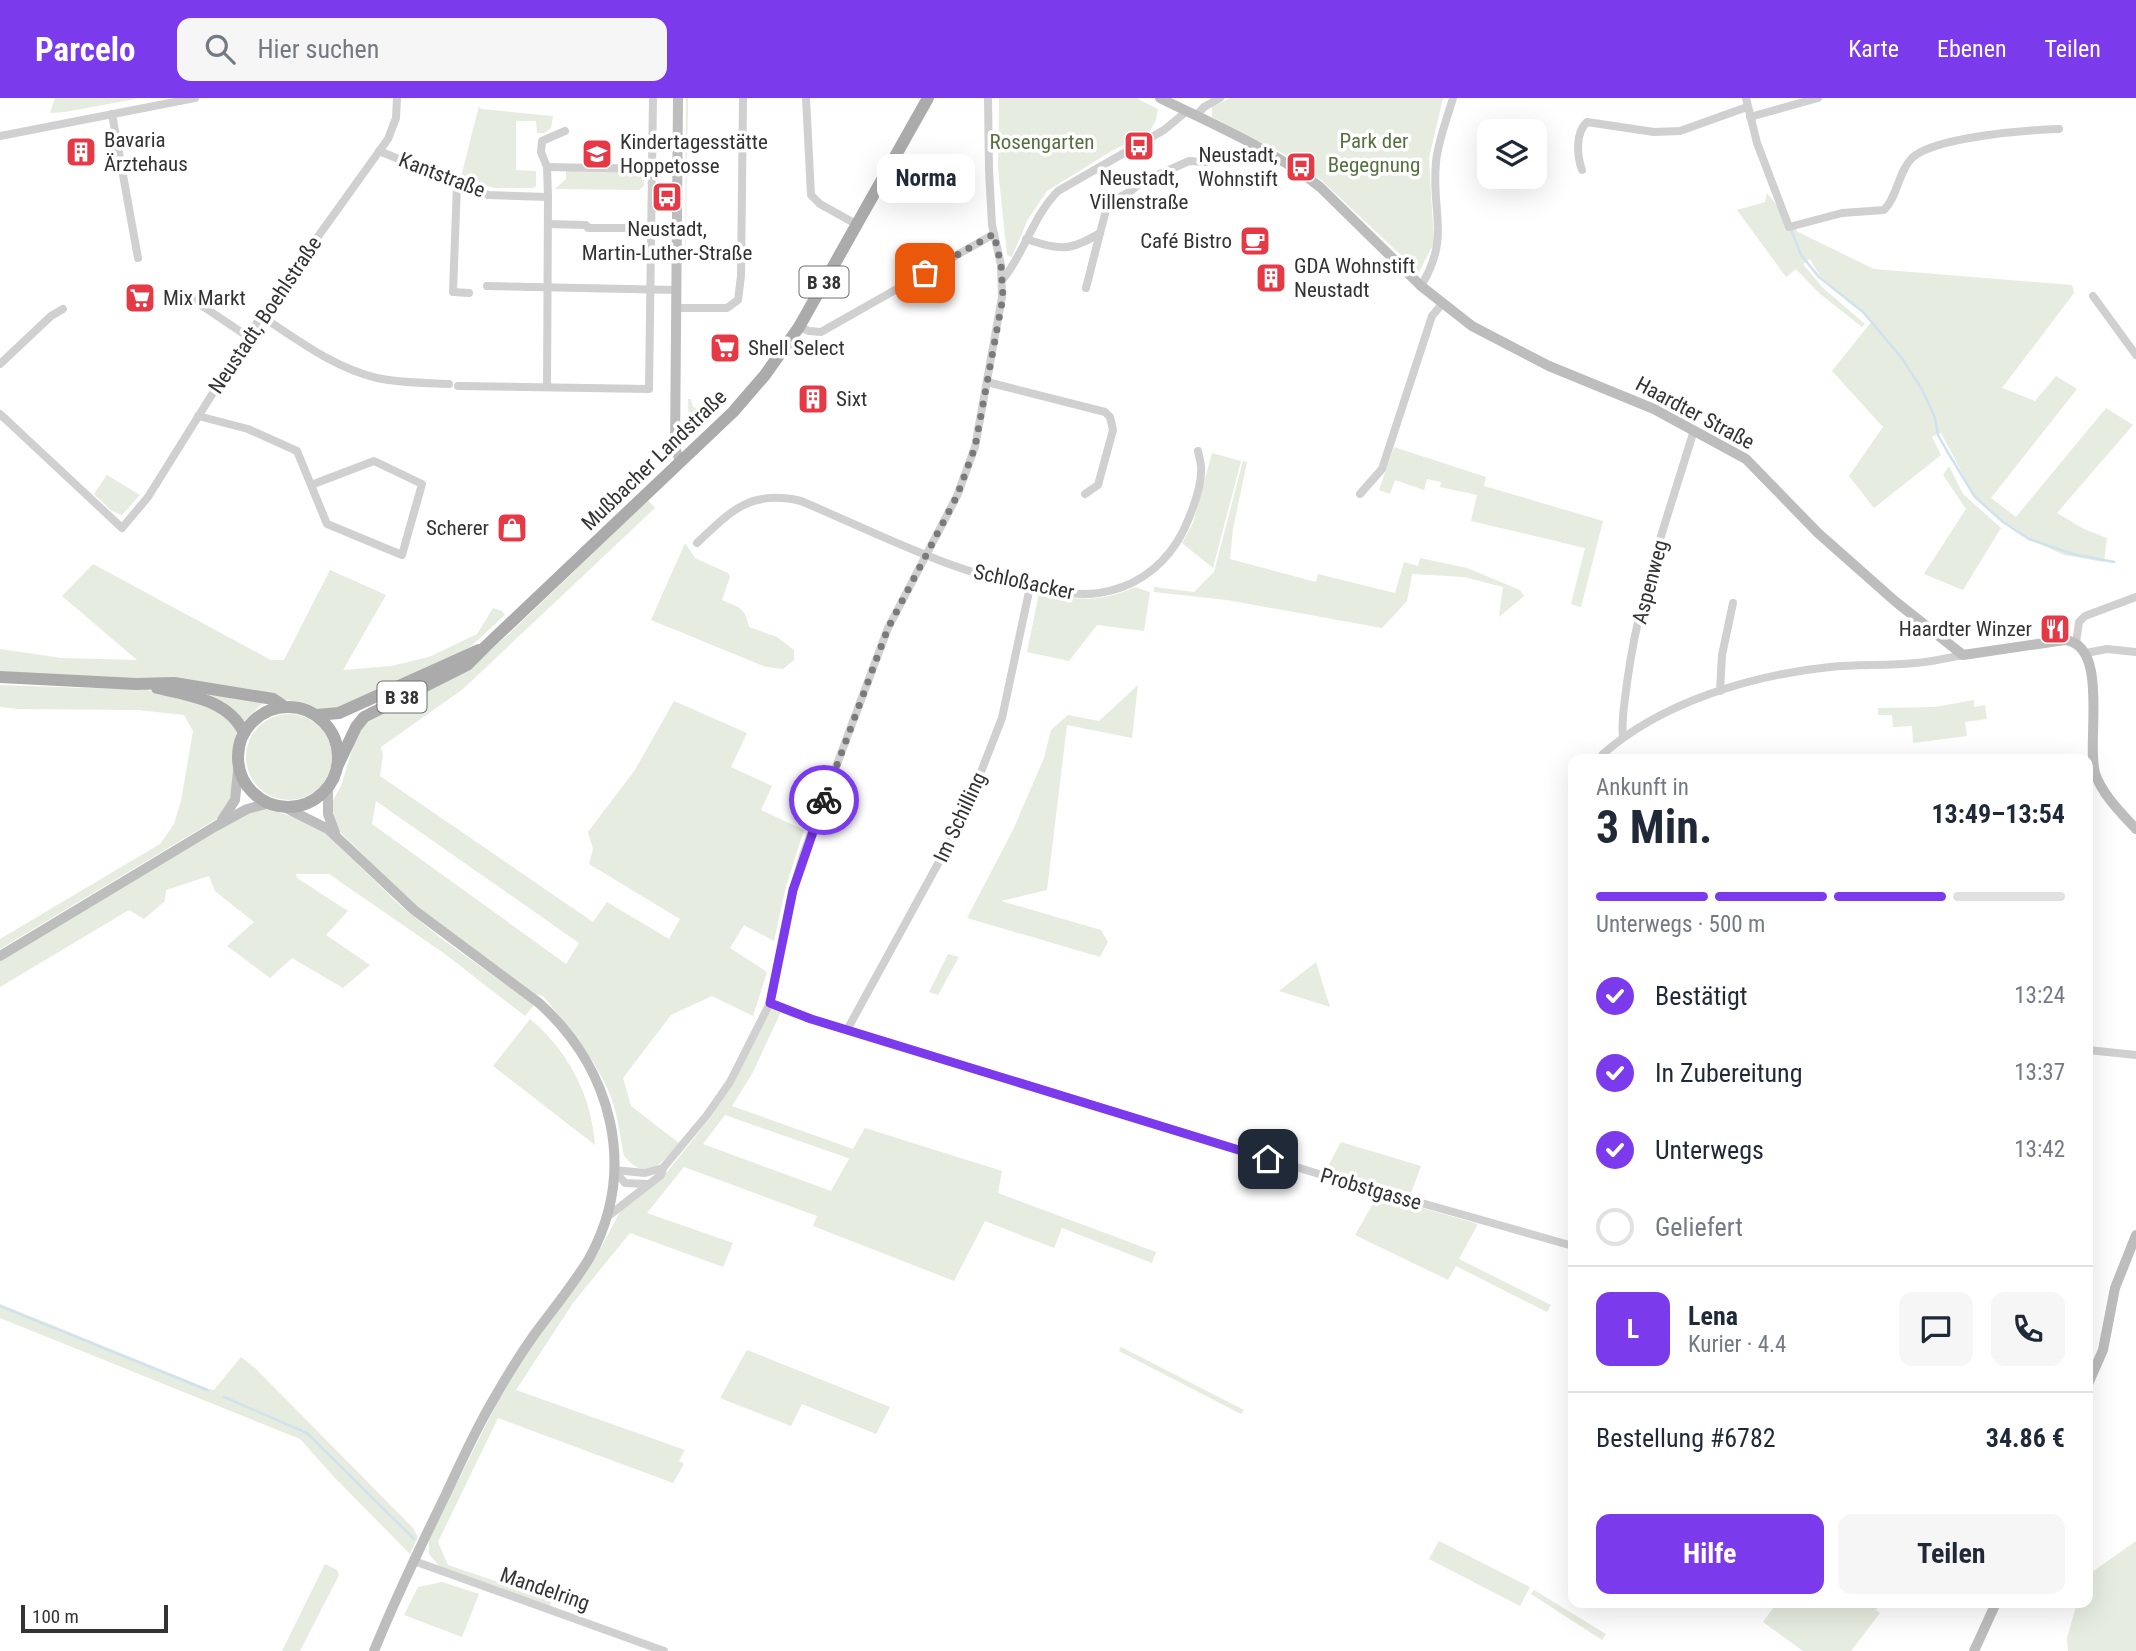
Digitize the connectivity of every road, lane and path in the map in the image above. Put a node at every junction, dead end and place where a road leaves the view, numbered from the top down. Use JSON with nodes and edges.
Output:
{"nodes":[{"id":1,"x":195,"y":98,"type":"edge"},
{"id":2,"x":397,"y":98,"type":"edge"},
{"id":3,"x":653,"y":98,"type":"edge"},
{"id":4,"x":678,"y":98,"type":"edge"},
{"id":5,"x":743,"y":98,"type":"edge"},
{"id":6,"x":806,"y":98,"type":"edge"},
{"id":7,"x":928,"y":98,"type":"edge"},
{"id":8,"x":988,"y":98,"type":"edge"},
{"id":9,"x":1160,"y":98,"type":"edge"},
{"id":10,"x":1220,"y":98,"type":"edge"},
{"id":11,"x":1453,"y":98,"type":"edge"},
{"id":12,"x":1818,"y":98,"type":"edge"},
{"id":13,"x":1746,"y":102,"type":"edge"},
{"id":14,"x":112,"y":114,"type":"junction"},
{"id":15,"x":1191,"y":114,"type":"junction"},
{"id":16,"x":1750,"y":117,"type":"junction"},
{"id":17,"x":2059,"y":129,"type":"dead end"},
{"id":18,"x":565,"y":131,"type":"dead end"},
{"id":19,"x":0,"y":136,"type":"edge"},
{"id":20,"x":379,"y":151,"type":"junction"},
{"id":21,"x":1206,"y":162,"type":"dead end"},
{"id":22,"x":547,"y":167,"type":"junction"},
{"id":23,"x":652,"y":169,"type":"junction"},
{"id":24,"x":1583,"y":170,"type":"dead end"},
{"id":25,"x":457,"y":184,"type":"junction"},
{"id":26,"x":548,"y":197,"type":"junction"},
{"id":27,"x":856,"y":224,"type":"junction"},
{"id":28,"x":548,"y":225,"type":"junction"},
{"id":29,"x":650,"y":228,"type":"junction"},
{"id":30,"x":1100,"y":233,"type":"junction"},
{"id":31,"x":994,"y":234,"type":"junction"},
{"id":32,"x":1026,"y":239,"type":"junction"},
{"id":33,"x":138,"y":258,"type":"dead end"},
{"id":34,"x":1003,"y":279,"type":"junction"},
{"id":35,"x":487,"y":286,"type":"dead end"},
{"id":36,"x":1421,"y":286,"type":"junction"},
{"id":37,"x":548,"y":288,"type":"junction"},
{"id":38,"x":1086,"y":288,"type":"dead end"},
{"id":39,"x":650,"y":289,"type":"junction"},
{"id":40,"x":677,"y":290,"type":"junction"},
{"id":41,"x":469,"y":293,"type":"dead end"},
{"id":42,"x":2093,"y":296,"type":"dead end"},
{"id":43,"x":180,"y":299,"type":"dead end"},
{"id":44,"x":1442,"y":304,"type":"junction"},
{"id":45,"x":677,"y":308,"type":"junction"},
{"id":46,"x":63,"y":309,"type":"dead end"},
{"id":47,"x":261,"y":316,"type":"junction"},
{"id":48,"x":799,"y":327,"type":"junction"},
{"id":49,"x":247,"y":336,"type":"junction"},
{"id":50,"x":2136,"y":355,"type":"edge"},
{"id":51,"x":0,"y":364,"type":"edge"},
{"id":52,"x":987,"y":382,"type":"junction"},
{"id":53,"x":547,"y":387,"type":"junction"},
{"id":54,"x":0,"y":414,"type":"edge"},
{"id":55,"x":198,"y":416,"type":"junction"},
{"id":56,"x":1694,"y":430,"type":"junction"},
{"id":57,"x":1198,"y":451,"type":"dead end"},
{"id":58,"x":680,"y":461,"type":"junction"},
{"id":59,"x":311,"y":485,"type":"junction"},
{"id":60,"x":1085,"y":494,"type":"dead end"},
{"id":61,"x":1360,"y":494,"type":"dead end"},
{"id":62,"x":696,"y":543,"type":"dead end"},
{"id":63,"x":927,"y":555,"type":"junction"},
{"id":64,"x":1030,"y":587,"type":"junction"},
{"id":65,"x":2136,"y":597,"type":"edge"},
{"id":66,"x":1732,"y":603,"type":"dead end"},
{"id":67,"x":2076,"y":643,"type":"junction"},
{"id":68,"x":486,"y":646,"type":"junction"},
{"id":69,"x":2136,"y":652,"type":"edge"},
{"id":70,"x":2085,"y":653,"type":"junction"},
{"id":71,"x":1963,"y":655,"type":"junction"},
{"id":72,"x":0,"y":677,"type":"edge"},
{"id":73,"x":136,"y":684,"type":"junction"},
{"id":74,"x":1720,"y":691,"type":"junction"},
{"id":75,"x":285,"y":707,"type":"junction"},
{"id":76,"x":316,"y":715,"type":"junction"},
{"id":77,"x":244,"y":733,"type":"junction"},
{"id":78,"x":1623,"y":737,"type":"junction"},
{"id":79,"x":1603,"y":754,"type":"dead end"},
{"id":80,"x":239,"y":761,"type":"junction"},
{"id":81,"x":337,"y":767,"type":"junction"},
{"id":82,"x":328,"y":788,"type":"junction"},
{"id":83,"x":276,"y":804,"type":"junction"},
{"id":84,"x":216,"y":826,"type":"junction"},
{"id":85,"x":2136,"y":829,"type":"edge"},
{"id":86,"x":336,"y":835,"type":"junction"},
{"id":87,"x":0,"y":956,"type":"edge"},
{"id":88,"x":770,"y":1003,"type":"junction"},
{"id":89,"x":847,"y":1030,"type":"junction"},
{"id":90,"x":2093,"y":1051,"type":"edge"},
{"id":91,"x":2136,"y":1055,"type":"edge"},
{"id":92,"x":663,"y":1168,"type":"junction"},
{"id":93,"x":614,"y":1170,"type":"junction"},
{"id":94,"x":650,"y":1183,"type":"junction"},
{"id":95,"x":607,"y":1217,"type":"junction"},
{"id":96,"x":2136,"y":1235,"type":"edge"},
{"id":97,"x":1568,"y":1245,"type":"edge"},
{"id":98,"x":2093,"y":1373,"type":"edge"},
{"id":99,"x":414,"y":1561,"type":"junction"},
{"id":100,"x":1994,"y":1608,"type":"edge"},
{"id":101,"x":374,"y":1651,"type":"edge"},
{"id":102,"x":664,"y":1651,"type":"edge"},
{"id":103,"x":1974,"y":1651,"type":"edge"}],
"edges":[{"from":1,"to":14,"type":"street"},
{"from":2,"to":20,"type":"street","name":"Neustadt, Boehlstraße"},
{"from":3,"to":23,"type":"street"},
{"from":4,"to":40,"type":"street"},
{"from":5,"to":45,"type":"street"},
{"from":6,"to":27,"type":"street"},
{"from":7,"to":27,"type":"main road","name":"Mußbacher Landstraße","number":"B 38"},
{"from":8,"to":31,"type":"street"},
{"from":9,"to":15,"type":"street","name":"Haardter Straße"},
{"from":10,"to":15,"type":"street"},
{"from":11,"to":36,"type":"street"},
{"from":12,"to":16,"type":"street"},
{"from":13,"to":16,"type":"street"},
{"from":13,"to":24,"type":"street"},
{"from":14,"to":19,"type":"street"},
{"from":14,"to":33,"type":"street"},
{"from":15,"to":32,"type":"street"},
{"from":15,"to":36,"type":"street","name":"Haardter Straße"},
{"from":16,"to":17,"type":"street"},
{"from":18,"to":22,"type":"street"},
{"from":20,"to":25,"type":"street","name":"Kantstraße"},
{"from":20,"to":47,"type":"street","name":"Neustadt, Boehlstraße"},
{"from":21,"to":30,"type":"street"},
{"from":22,"to":23,"type":"street"},
{"from":22,"to":26,"type":"street"},
{"from":23,"to":29,"type":"street"},
{"from":25,"to":26,"type":"street","name":"Kantstraße"},
{"from":25,"to":41,"type":"street"},
{"from":26,"to":28,"type":"street"},
{"from":27,"to":48,"type":"main road","name":"Mußbacher Landstraße","number":"B 38"},
{"from":28,"to":29,"type":"street"},
{"from":28,"to":37,"type":"street"},
{"from":29,"to":39,"type":"street"},
{"from":30,"to":32,"type":"street"},
{"from":30,"to":38,"type":"street"},
{"from":31,"to":34,"type":"street"},
{"from":31,"to":48,"type":"street"},
{"from":32,"to":34,"type":"street"},
{"from":34,"to":52,"type":"street"},
{"from":35,"to":37,"type":"street"},
{"from":36,"to":44,"type":"street","name":"Haardter Straße"},
{"from":37,"to":39,"type":"street"},
{"from":37,"to":53,"type":"street"},
{"from":39,"to":40,"type":"street"},
{"from":39,"to":53,"type":"street"},
{"from":40,"to":45,"type":"street"},
{"from":42,"to":50,"type":"street"},
{"from":43,"to":49,"type":"street"},
{"from":44,"to":56,"type":"street","name":"Haardter Straße"},
{"from":44,"to":61,"type":"street"},
{"from":45,"to":58,"type":"street"},
{"from":46,"to":51,"type":"street"},
{"from":47,"to":49,"type":"street","name":"Neustadt, Boehlstraße"},
{"from":47,"to":53,"type":"street"},
{"from":48,"to":58,"type":"main road","name":"Mußbacher Landstraße","number":"B 38"},
{"from":49,"to":55,"type":"street","name":"Neustadt, Boehlstraße"},
{"from":52,"to":60,"type":"street"},
{"from":52,"to":63,"type":"street"},
{"from":54,"to":55,"type":"street","name":"Neustadt, Boehlstraße"},
{"from":55,"to":59,"type":"street"},
{"from":56,"to":71,"type":"street","name":"Haardter Straße"},
{"from":56,"to":78,"type":"street","name":"Aspenweg"},
{"from":57,"to":64,"type":"street","name":"Schloßacker"},
{"from":58,"to":68,"type":"main road","name":"Mußbacher Landstraße","number":"B 38"},
{"from":59,"to":59,"type":"street"},
{"from":62,"to":63,"type":"street","name":"Schloßacker"},
{"from":63,"to":64,"type":"street","name":"Schloßacker"},
{"from":63,"to":88,"type":"street"},
{"from":64,"to":89,"type":"street","name":"Im Schilling"},
{"from":65,"to":67,"type":"street"},
{"from":66,"to":74,"type":"street"},
{"from":67,"to":70,"type":"street"},
{"from":67,"to":71,"type":"street"},
{"from":68,"to":76,"type":"main road","number":"B 38"},
{"from":68,"to":81,"type":"main road","number":"B 38"},
{"from":69,"to":70,"type":"street"},
{"from":70,"to":85,"type":"street"},
{"from":71,"to":74,"type":"street"},
{"from":72,"to":73,"type":"main road"},
{"from":73,"to":75,"type":"main road"},
{"from":73,"to":77,"type":"main road"},
{"from":74,"to":78,"type":"street"},
{"from":75,"to":76,"type":"main road"},
{"from":75,"to":77,"type":"main road"},
{"from":76,"to":81,"type":"main road"},
{"from":77,"to":80,"type":"main road"},
{"from":78,"to":79,"type":"street"},
{"from":80,"to":83,"type":"main road"},
{"from":80,"to":84,"type":"street"},
{"from":81,"to":82,"type":"main road"},
{"from":82,"to":83,"type":"main road"},
{"from":82,"to":86,"type":"street"},
{"from":83,"to":84,"type":"street"},
{"from":83,"to":86,"type":"street"},
{"from":84,"to":87,"type":"street"},
{"from":86,"to":93,"type":"street"},
{"from":88,"to":89,"type":"street","name":"Probstgasse"},
{"from":88,"to":92,"type":"street"},
{"from":89,"to":97,"type":"street","name":"Probstgasse"},
{"from":90,"to":91,"type":"street"},
{"from":92,"to":93,"type":"street"},
{"from":92,"to":94,"type":"street"},
{"from":93,"to":94,"type":"street"},
{"from":93,"to":95,"type":"street"},
{"from":94,"to":95,"type":"street"},
{"from":95,"to":99,"type":"street"},
{"from":96,"to":98,"type":"street"},
{"from":99,"to":101,"type":"street"},
{"from":99,"to":102,"type":"street","name":"Mandelring"},
{"from":100,"to":103,"type":"street"}]}
